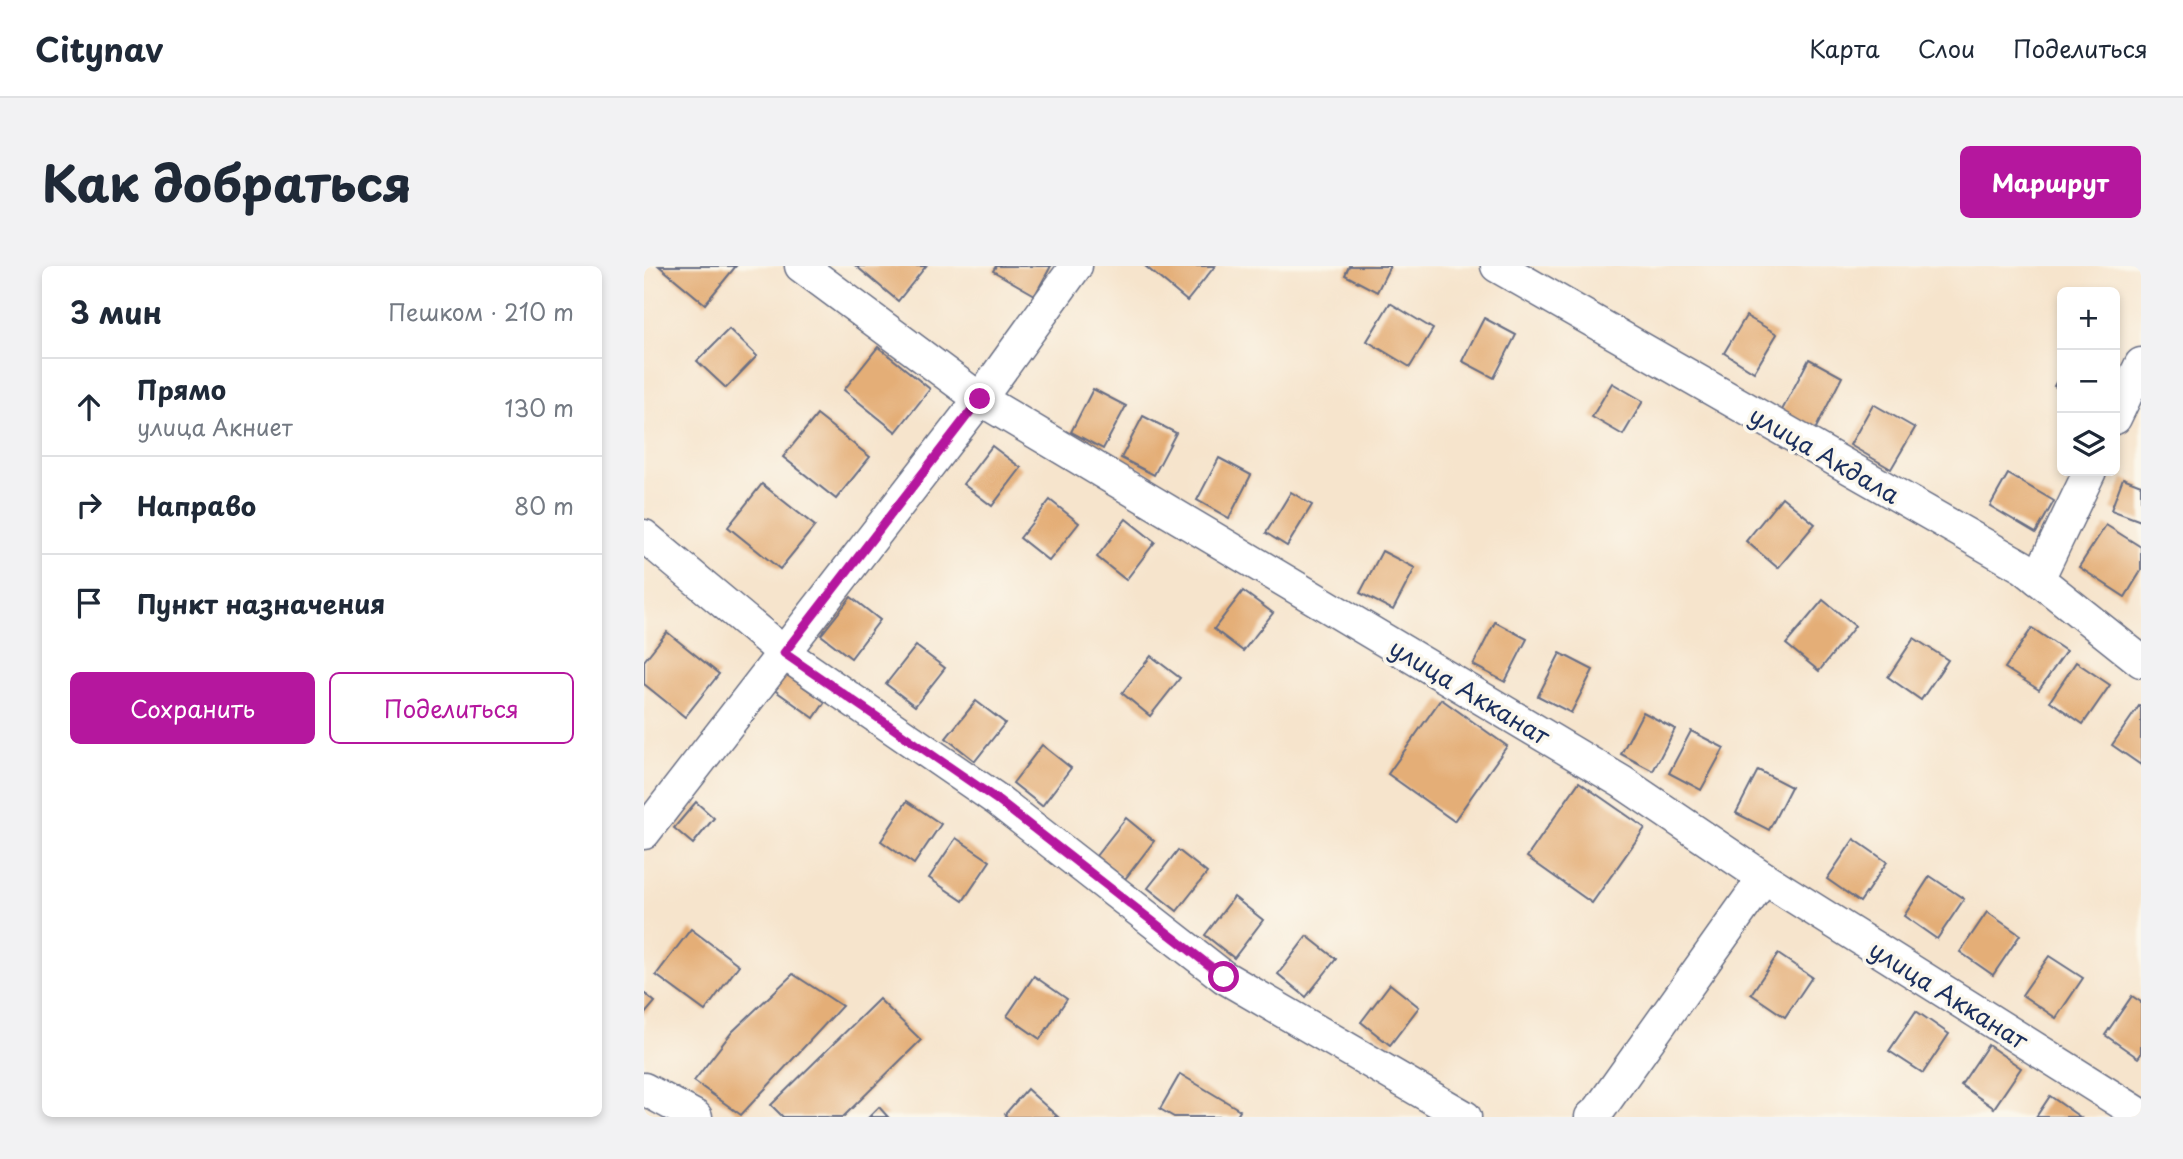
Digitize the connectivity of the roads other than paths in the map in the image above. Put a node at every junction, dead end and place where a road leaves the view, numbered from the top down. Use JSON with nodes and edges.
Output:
{"nodes":[{"id":1,"x":801,"y":266,"type":"edge"},
{"id":2,"x":1076,"y":266,"type":"edge"},
{"id":3,"x":1497,"y":266,"type":"edge"},
{"id":4,"x":2141,"y":364,"type":"edge"},
{"id":5,"x":980,"y":399,"type":"junction"},
{"id":6,"x":2117,"y":413,"type":"edge"},
{"id":7,"x":2088,"y":476,"type":"edge"},
{"id":8,"x":644,"y":536,"type":"edge"},
{"id":9,"x":2038,"y":579,"type":"junction"},
{"id":10,"x":784,"y":653,"type":"junction"},
{"id":11,"x":2141,"y":661,"type":"edge"},
{"id":12,"x":644,"y":834,"type":"edge"},
{"id":13,"x":1764,"y":878,"type":"junction"},
{"id":14,"x":644,"y":1089,"type":"edge"},
{"id":15,"x":2141,"y":1115,"type":"edge"},
{"id":16,"x":696,"y":1117,"type":"edge"},
{"id":17,"x":1465,"y":1117,"type":"edge"},
{"id":18,"x":1591,"y":1117,"type":"edge"}],
"edges":[{"from":1,"to":5,"type":"street","name":"улица Акканат"},
{"from":2,"to":5,"type":"street"},
{"from":3,"to":9,"type":"street","name":"улица Акдала"},
{"from":4,"to":6,"type":"street"},
{"from":5,"to":10,"type":"street"},
{"from":5,"to":13,"type":"street","name":"улица Акканат"},
{"from":7,"to":9,"type":"street"},
{"from":8,"to":10,"type":"street"},
{"from":9,"to":11,"type":"street","name":"улица Акдала"},
{"from":10,"to":12,"type":"street"},
{"from":10,"to":17,"type":"street"},
{"from":13,"to":15,"type":"street","name":"улица Акканат"},
{"from":13,"to":18,"type":"street"},
{"from":14,"to":16,"type":"street"}]}
